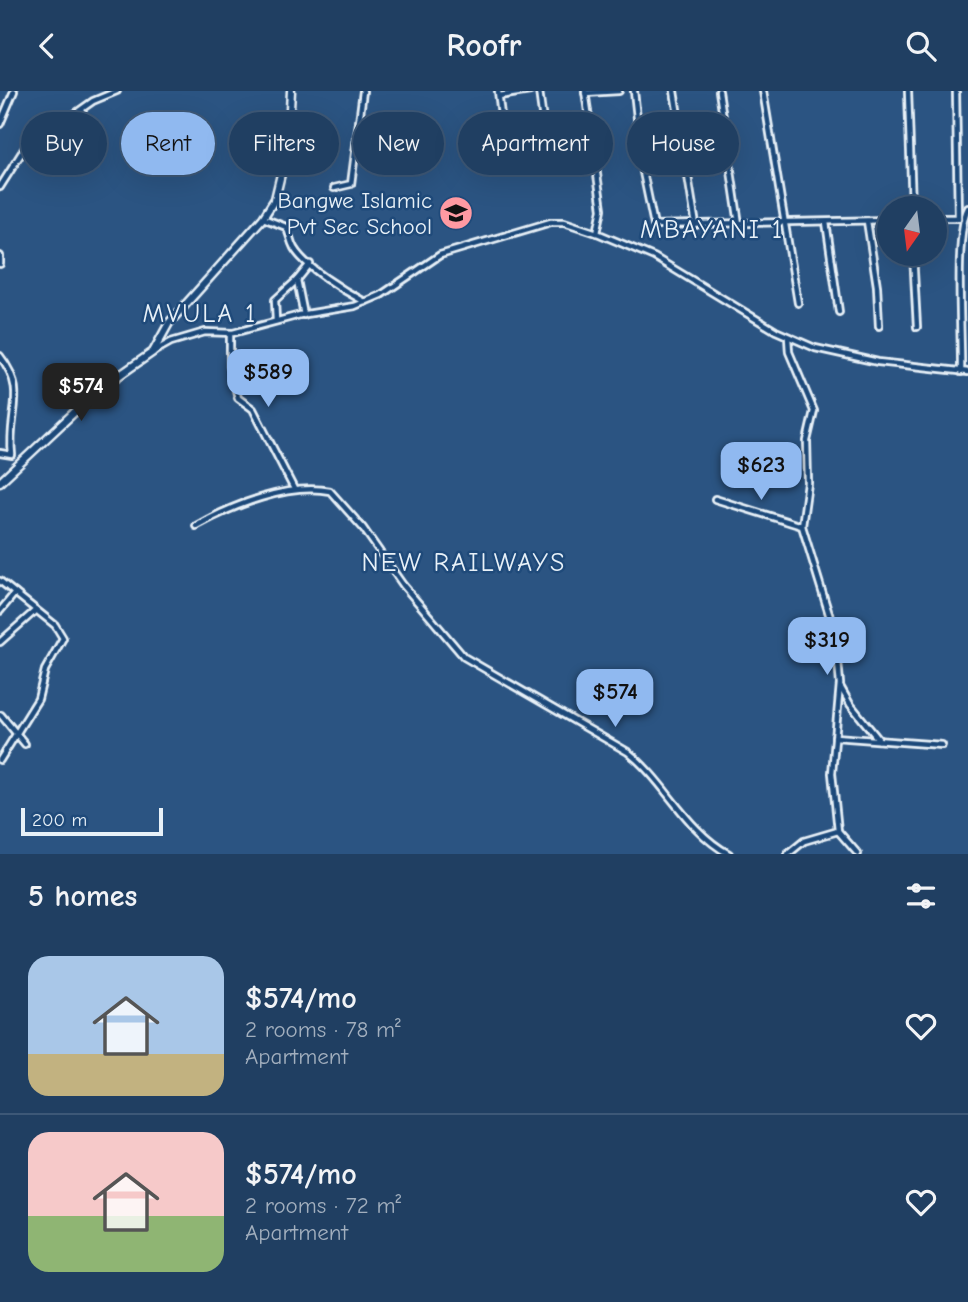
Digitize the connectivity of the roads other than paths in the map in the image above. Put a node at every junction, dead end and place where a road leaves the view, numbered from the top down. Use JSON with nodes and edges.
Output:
{"nodes":[{"id":1,"x":14,"y":91,"type":"edge"},
{"id":2,"x":117,"y":91,"type":"edge"},
{"id":3,"x":291,"y":91,"type":"edge"},
{"id":4,"x":363,"y":91,"type":"edge"},
{"id":5,"x":530,"y":91,"type":"edge"},
{"id":6,"x":539,"y":91,"type":"edge"},
{"id":7,"x":619,"y":91,"type":"edge"},
{"id":8,"x":634,"y":91,"type":"edge"},
{"id":9,"x":674,"y":91,"type":"edge"},
{"id":10,"x":719,"y":91,"type":"edge"},
{"id":11,"x":763,"y":91,"type":"edge"},
{"id":12,"x":908,"y":91,"type":"edge"},
{"id":13,"x":956,"y":91,"type":"edge"},
{"id":14,"x":585,"y":92,"type":"edge"},
{"id":15,"x":498,"y":93,"type":"edge"},
{"id":16,"x":500,"y":112,"type":"edge"},
{"id":17,"x":542,"y":112,"type":"edge"},
{"id":18,"x":588,"y":112,"type":"edge"},
{"id":19,"x":0,"y":124,"type":"edge"},
{"id":20,"x":597,"y":175,"type":"edge"},
{"id":21,"x":0,"y":187,"type":"edge"},
{"id":22,"x":334,"y":188,"type":"dead end"},
{"id":23,"x":912,"y":196,"type":"edge"},
{"id":24,"x":968,"y":208,"type":"edge"},
{"id":25,"x":263,"y":218,"type":"junction"},
{"id":26,"x":947,"y":218,"type":"edge"},
{"id":27,"x":960,"y":219,"type":"junction"},
{"id":28,"x":867,"y":221,"type":"junction"},
{"id":29,"x":877,"y":221,"type":"edge"},
{"id":30,"x":826,"y":222,"type":"junction"},
{"id":31,"x":784,"y":223,"type":"junction"},
{"id":32,"x":739,"y":224,"type":"junction"},
{"id":33,"x":696,"y":225,"type":"junction"},
{"id":34,"x":597,"y":233,"type":"junction"},
{"id":35,"x":0,"y":256,"type":"edge"},
{"id":36,"x":0,"y":264,"type":"edge"},
{"id":37,"x":310,"y":264,"type":"junction"},
{"id":38,"x":914,"y":266,"type":"edge"},
{"id":39,"x":298,"y":280,"type":"junction"},
{"id":40,"x":365,"y":302,"type":"junction"},
{"id":41,"x":798,"y":303,"type":"dead end"},
{"id":42,"x":839,"y":312,"type":"dead end"},
{"id":43,"x":304,"y":315,"type":"junction"},
{"id":44,"x":275,"y":322,"type":"junction"},
{"id":45,"x":879,"y":326,"type":"dead end"},
{"id":46,"x":917,"y":327,"type":"dead end"},
{"id":47,"x":230,"y":334,"type":"junction"},
{"id":48,"x":788,"y":337,"type":"junction"},
{"id":49,"x":153,"y":352,"type":"junction"},
{"id":50,"x":0,"y":356,"type":"edge"},
{"id":51,"x":961,"y":372,"type":"junction"},
{"id":52,"x":968,"y":372,"type":"edge"},
{"id":53,"x":0,"y":453,"type":"edge"},
{"id":54,"x":12,"y":454,"type":"junction"},
{"id":55,"x":20,"y":463,"type":"junction"},
{"id":56,"x":0,"y":482,"type":"edge"},
{"id":57,"x":294,"y":489,"type":"junction"},
{"id":58,"x":715,"y":499,"type":"dead end"},
{"id":59,"x":196,"y":526,"type":"dead end"},
{"id":60,"x":802,"y":526,"type":"junction"},
{"id":61,"x":0,"y":581,"type":"edge"},
{"id":62,"x":15,"y":593,"type":"junction"},
{"id":63,"x":36,"y":610,"type":"junction"},
{"id":64,"x":0,"y":611,"type":"edge"},
{"id":65,"x":0,"y":642,"type":"edge"},
{"id":66,"x":840,"y":684,"type":"junction"},
{"id":67,"x":1,"y":715,"type":"edge"},
{"id":68,"x":16,"y":733,"type":"junction"},
{"id":69,"x":835,"y":737,"type":"junction"},
{"id":70,"x":880,"y":740,"type":"junction"},
{"id":71,"x":25,"y":744,"type":"dead end"},
{"id":72,"x":942,"y":745,"type":"dead end"},
{"id":73,"x":0,"y":760,"type":"edge"},
{"id":74,"x":838,"y":831,"type":"junction"},
{"id":75,"x":729,"y":854,"type":"edge"},
{"id":76,"x":788,"y":854,"type":"edge"},
{"id":77,"x":858,"y":854,"type":"edge"}],
"edges":[{"from":1,"to":19,"type":"street"},
{"from":2,"to":21,"type":"street"},
{"from":3,"to":25,"type":"street"},
{"from":4,"to":22,"type":"street"},
{"from":5,"to":15,"type":"street"},
{"from":6,"to":17,"type":"street"},
{"from":7,"to":14,"type":"street"},
{"from":8,"to":33,"type":"street"},
{"from":9,"to":33,"type":"street"},
{"from":10,"to":32,"type":"street"},
{"from":11,"to":31,"type":"street"},
{"from":12,"to":23,"type":"street"},
{"from":13,"to":27,"type":"street"},
{"from":14,"to":18,"type":"street"},
{"from":15,"to":16,"type":"street"},
{"from":20,"to":34,"type":"street"},
{"from":24,"to":27,"type":"street"},
{"from":25,"to":37,"type":"street"},
{"from":25,"to":49,"type":"street"},
{"from":26,"to":27,"type":"street"},
{"from":27,"to":51,"type":"street"},
{"from":28,"to":29,"type":"street"},
{"from":28,"to":30,"type":"street"},
{"from":28,"to":45,"type":"street"},
{"from":30,"to":31,"type":"street"},
{"from":30,"to":42,"type":"street"},
{"from":31,"to":32,"type":"street"},
{"from":31,"to":41,"type":"street"},
{"from":32,"to":33,"type":"street"},
{"from":34,"to":40,"type":"street"},
{"from":34,"to":48,"type":"street"},
{"from":35,"to":36,"type":"street"},
{"from":37,"to":39,"type":"street"},
{"from":37,"to":40,"type":"street"},
{"from":38,"to":46,"type":"street"},
{"from":39,"to":43,"type":"street"},
{"from":39,"to":44,"type":"street"},
{"from":40,"to":43,"type":"street"},
{"from":43,"to":44,"type":"street"},
{"from":44,"to":47,"type":"street"},
{"from":47,"to":49,"type":"street"},
{"from":47,"to":57,"type":"street"},
{"from":48,"to":51,"type":"street"},
{"from":48,"to":60,"type":"street"},
{"from":49,"to":55,"type":"street"},
{"from":50,"to":54,"type":"street"},
{"from":51,"to":52,"type":"street"},
{"from":53,"to":54,"type":"street"},
{"from":54,"to":55,"type":"street"},
{"from":55,"to":56,"type":"street"},
{"from":57,"to":59,"type":"street"},
{"from":57,"to":75,"type":"street"},
{"from":58,"to":60,"type":"street"},
{"from":60,"to":66,"type":"street"},
{"from":61,"to":62,"type":"street"},
{"from":62,"to":63,"type":"street"},
{"from":62,"to":64,"type":"street"},
{"from":63,"to":65,"type":"street"},
{"from":63,"to":68,"type":"street"},
{"from":66,"to":69,"type":"street"},
{"from":66,"to":70,"type":"street"},
{"from":67,"to":68,"type":"street"},
{"from":68,"to":71,"type":"street"},
{"from":68,"to":73,"type":"street"},
{"from":69,"to":70,"type":"street"},
{"from":69,"to":74,"type":"street"},
{"from":70,"to":72,"type":"street"},
{"from":74,"to":76,"type":"street"},
{"from":74,"to":77,"type":"street"}]}
